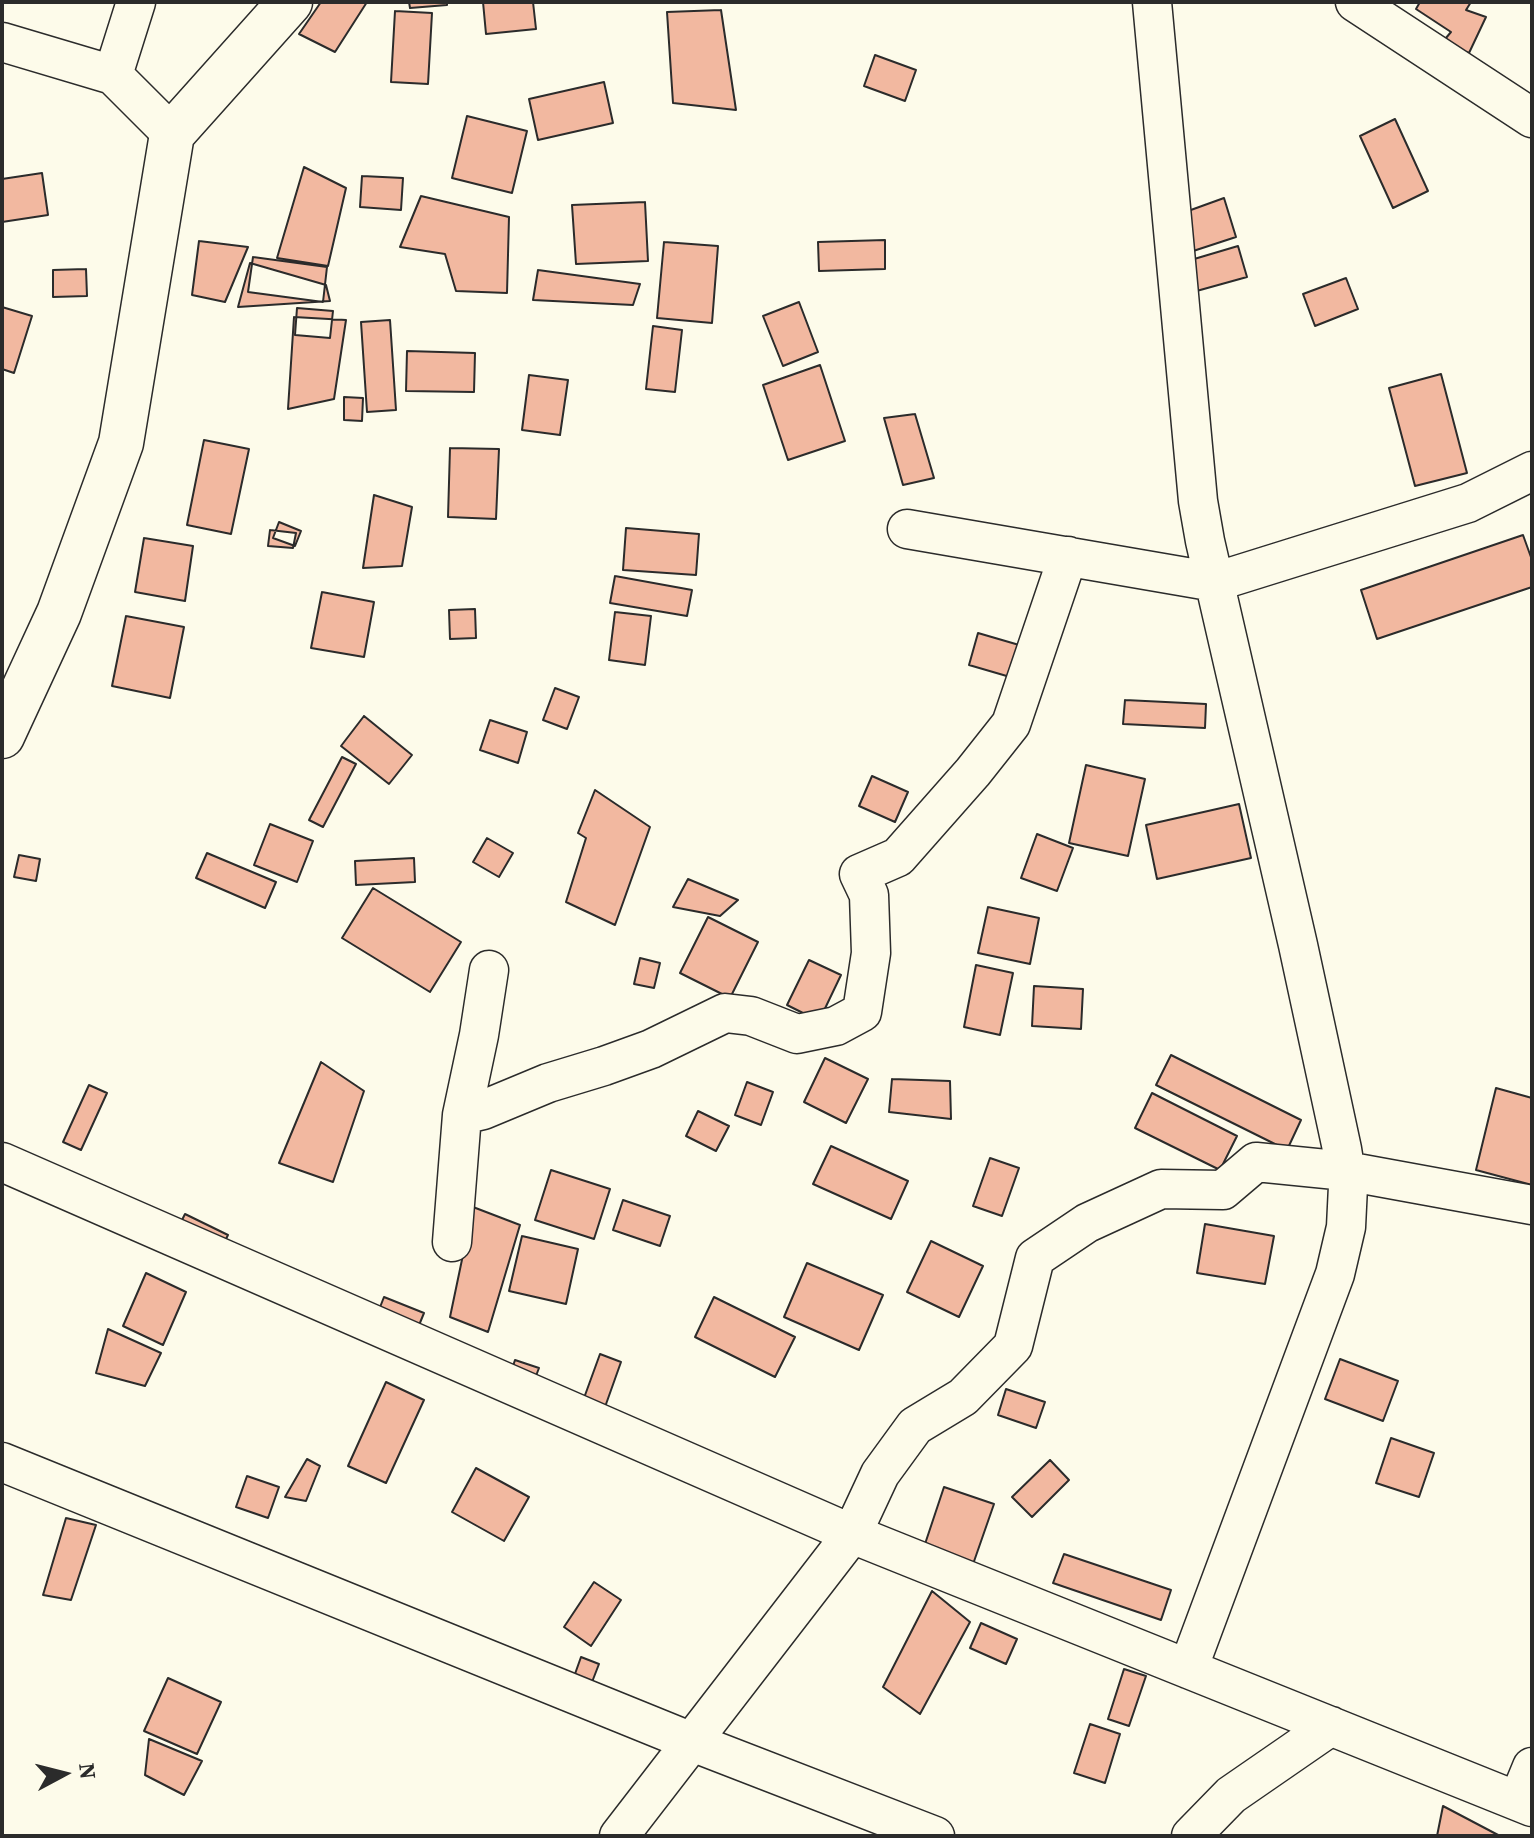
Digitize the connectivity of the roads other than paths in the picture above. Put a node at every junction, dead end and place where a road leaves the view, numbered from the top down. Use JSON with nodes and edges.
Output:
{"nodes":[{"id":1,"x":136,"y":2,"type":"edge"},
{"id":2,"x":290,"y":2,"type":"edge"},
{"id":3,"x":1152,"y":2,"type":"edge"},
{"id":4,"x":1355,"y":2,"type":"edge"},
{"id":5,"x":2,"y":42,"type":"edge"},
{"id":6,"x":113,"y":75,"type":"junction"},
{"id":7,"x":1532,"y":118,"type":"edge"},
{"id":8,"x":172,"y":134,"type":"junction"},
{"id":9,"x":1532,"y":471,"type":"edge"},
{"id":10,"x":907,"y":529,"type":"dead end"},
{"id":11,"x":1068,"y":556,"type":"junction"},
{"id":12,"x":1215,"y":582,"type":"junction"},
{"id":13,"x":2,"y":736,"type":"edge"},
{"id":14,"x":489,"y":970,"type":"dead end"},
{"id":15,"x":462,"y":1115,"type":"junction"},
{"id":16,"x":2,"y":1162,"type":"edge"},
{"id":17,"x":1346,"y":1171,"type":"junction"},
{"id":18,"x":1532,"y":1205,"type":"edge"},
{"id":19,"x":452,"y":1242,"type":"dead end"},
{"id":20,"x":2,"y":1462,"type":"edge"},
{"id":21,"x":852,"y":1534,"type":"junction"},
{"id":22,"x":1188,"y":1669,"type":"junction"},
{"id":23,"x":1331,"y":1726,"type":"junction"},
{"id":24,"x":692,"y":1742,"type":"junction"},
{"id":25,"x":1527,"y":1792,"type":"edge"},
{"id":26,"x":619,"y":1836,"type":"edge"},
{"id":27,"x":935,"y":1836,"type":"edge"},
{"id":28,"x":1191,"y":1836,"type":"edge"}],
"edges":[{"from":1,"to":6,"type":"street"},
{"from":2,"to":8,"type":"main road"},
{"from":3,"to":12,"type":"street"},
{"from":4,"to":7,"type":"street"},
{"from":5,"to":6,"type":"street"},
{"from":6,"to":8,"type":"street"},
{"from":8,"to":13,"type":"main road"},
{"from":9,"to":12,"type":"street"},
{"from":10,"to":11,"type":"street"},
{"from":11,"to":12,"type":"street"},
{"from":11,"to":15,"type":"street"},
{"from":12,"to":17,"type":"street"},
{"from":14,"to":15,"type":"street"},
{"from":15,"to":19,"type":"street"},
{"from":16,"to":21,"type":"street"},
{"from":17,"to":18,"type":"street"},
{"from":17,"to":21,"type":"street"},
{"from":17,"to":22,"type":"street"},
{"from":20,"to":24,"type":"street"},
{"from":21,"to":22,"type":"street"},
{"from":21,"to":24,"type":"street"},
{"from":22,"to":23,"type":"street"},
{"from":23,"to":25,"type":"street"},
{"from":23,"to":28,"type":"street"},
{"from":24,"to":26,"type":"street"},
{"from":24,"to":27,"type":"street"}]}
